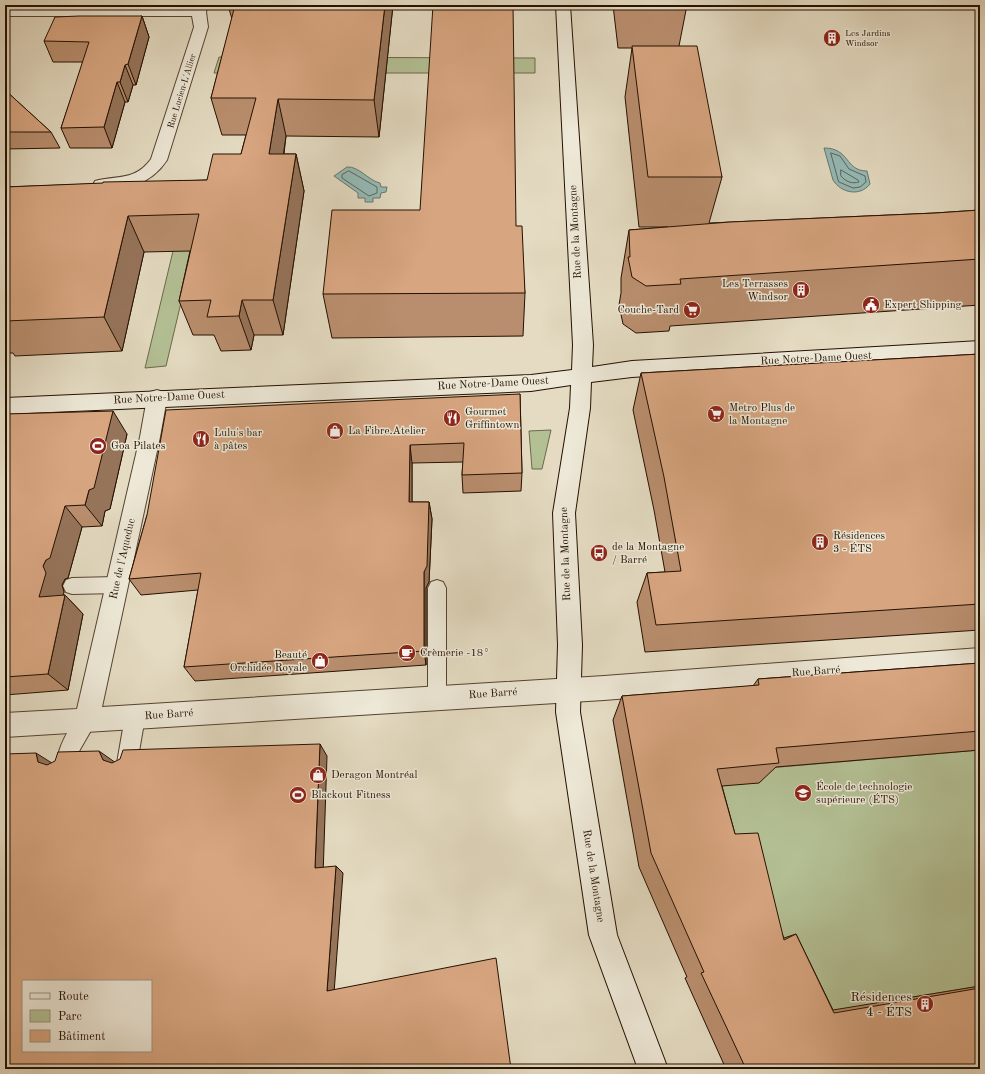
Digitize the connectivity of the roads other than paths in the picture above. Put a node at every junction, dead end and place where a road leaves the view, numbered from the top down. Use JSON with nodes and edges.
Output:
{"nodes":[{"id":1,"x":563,"y":5,"type":"edge"},
{"id":2,"x":200,"y":9,"type":"edge"},
{"id":3,"x":5,"y":12,"type":"edge"},
{"id":4,"x":82,"y":185,"type":"edge"},
{"id":5,"x":980,"y":348,"type":"edge"},
{"id":6,"x":582,"y":377,"type":"junction"},
{"id":7,"x":157,"y":398,"type":"junction"},
{"id":8,"x":5,"y":406,"type":"edge"},
{"id":9,"x":117,"y":585,"type":"junction"},
{"id":10,"x":72,"y":586,"type":"dead end"},
{"id":11,"x":437,"y":588,"type":"dead end"},
{"id":12,"x":980,"y":659,"type":"edge"},
{"id":13,"x":569,"y":690,"type":"junction"},
{"id":14,"x":437,"y":697,"type":"junction"},
{"id":15,"x":135,"y":717,"type":"junction"},
{"id":16,"x":87,"y":720,"type":"junction"},
{"id":17,"x":5,"y":725,"type":"edge"},
{"id":18,"x":127,"y":763,"type":"edge"},
{"id":19,"x":65,"y":764,"type":"edge"},
{"id":20,"x":653,"y":1069,"type":"edge"}],
"edges":[{"from":1,"to":6,"type":"street","name":"Rue de la Montagne"},
{"from":2,"to":3,"type":"street"},
{"from":2,"to":4,"type":"street","name":"Rue Lucien-L'Allier"},
{"from":5,"to":6,"type":"street","name":"Rue Notre-Dame Ouest"},
{"from":6,"to":7,"type":"street","name":"Rue Notre-Dame Ouest"},
{"from":6,"to":13,"type":"street","name":"Rue de la Montagne"},
{"from":7,"to":8,"type":"street","name":"Rue Notre-Dame Ouest"},
{"from":7,"to":9,"type":"street","name":"Rue de l'Aqueduc"},
{"from":9,"to":10,"type":"lane"},
{"from":9,"to":16,"type":"street","name":"Rue de l'Aqueduc"},
{"from":11,"to":14,"type":"lane"},
{"from":12,"to":13,"type":"street","name":"Rue Barré"},
{"from":13,"to":14,"type":"street","name":"Rue Barré"},
{"from":13,"to":20,"type":"street","name":"Rue de la Montagne"},
{"from":14,"to":15,"type":"street","name":"Rue Barré"},
{"from":15,"to":16,"type":"street","name":"Rue Barré"},
{"from":15,"to":18,"type":"lane"},
{"from":16,"to":17,"type":"street","name":"Rue Barré"},
{"from":16,"to":19,"type":"lane"}]}
